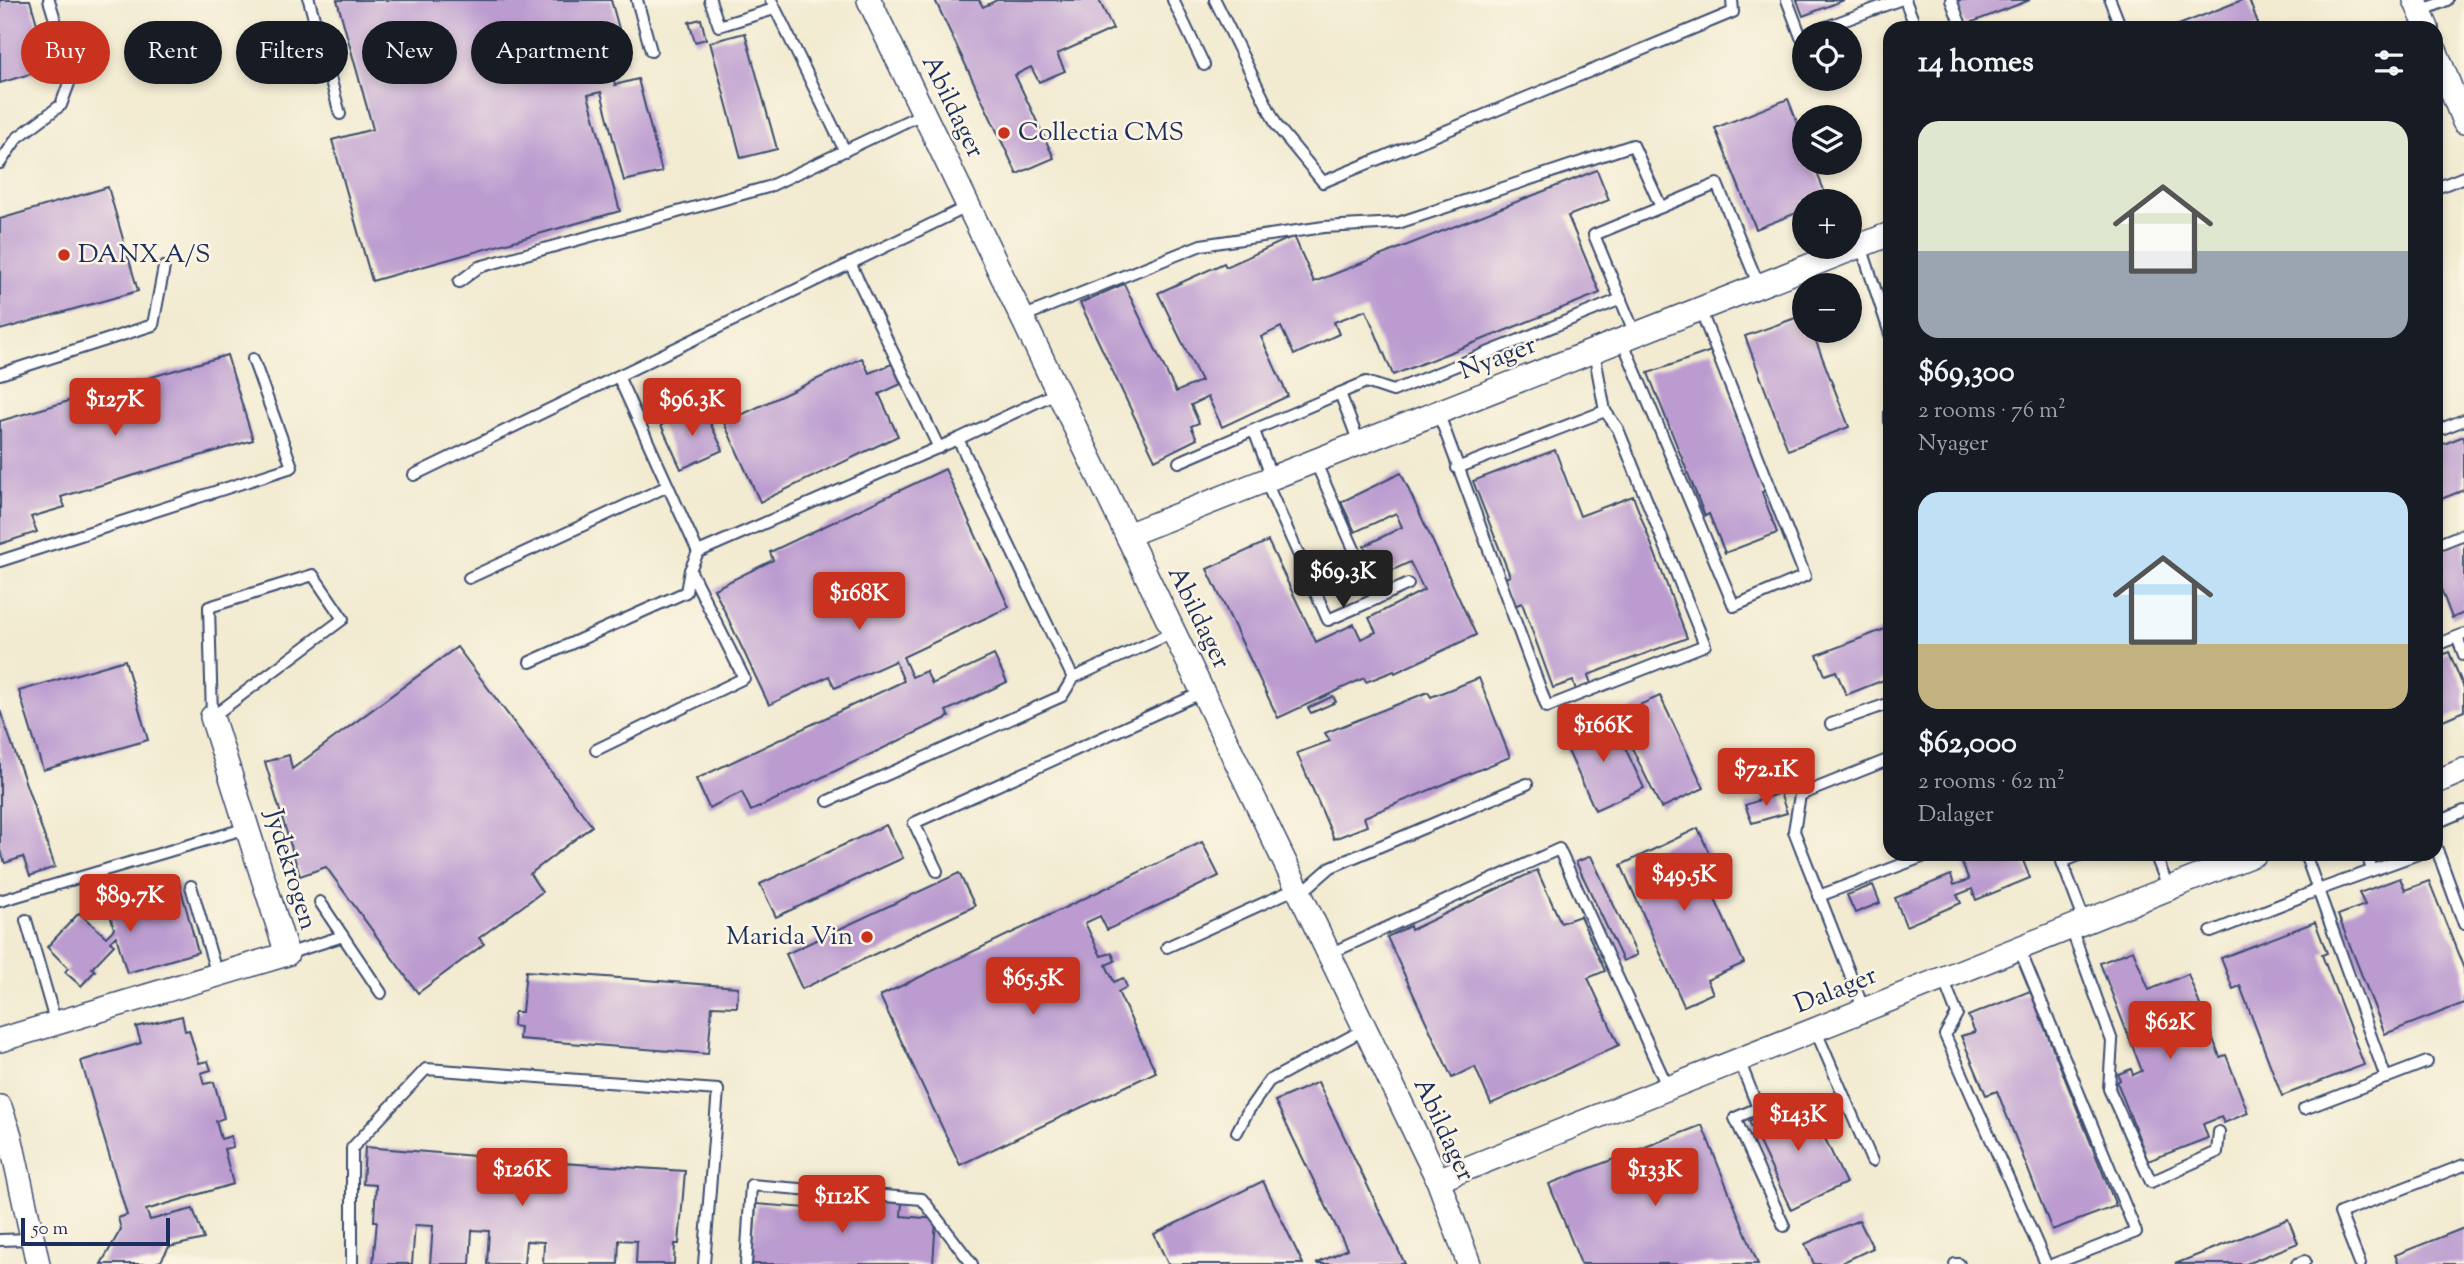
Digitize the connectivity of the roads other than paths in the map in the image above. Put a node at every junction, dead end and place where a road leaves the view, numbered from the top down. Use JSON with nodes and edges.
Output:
{"nodes":[{"id":1,"x":49,"y":0,"type":"edge"},
{"id":2,"x":309,"y":0,"type":"edge"},
{"id":3,"x":637,"y":0,"type":"edge"},
{"id":4,"x":710,"y":0,"type":"edge"},
{"id":5,"x":869,"y":0,"type":"edge"},
{"id":6,"x":1173,"y":0,"type":"edge"},
{"id":7,"x":1215,"y":0,"type":"edge"},
{"id":8,"x":1732,"y":0,"type":"edge"},
{"id":9,"x":1787,"y":0,"type":"edge"},
{"id":10,"x":1902,"y":0,"type":"edge"},
{"id":11,"x":1951,"y":0,"type":"edge"},
{"id":12,"x":2110,"y":0,"type":"edge"},
{"id":13,"x":2447,"y":0,"type":"edge"},
{"id":14,"x":772,"y":5,"type":"edge"},
{"id":15,"x":2420,"y":18,"type":"edge"},
{"id":16,"x":1795,"y":21,"type":"edge"},
{"id":17,"x":1843,"y":21,"type":"edge"},
{"id":18,"x":1912,"y":21,"type":"edge"},
{"id":19,"x":1959,"y":21,"type":"edge"},
{"id":20,"x":2118,"y":21,"type":"edge"},
{"id":21,"x":652,"y":51,"type":"dead end"},
{"id":22,"x":1204,"y":65,"type":"dead end"},
{"id":23,"x":2443,"y":70,"type":"edge"},
{"id":24,"x":924,"y":113,"type":"junction"},
{"id":25,"x":341,"y":114,"type":"dead end"},
{"id":26,"x":2464,"y":122,"type":"edge"},
{"id":27,"x":845,"y":150,"type":"junction"},
{"id":28,"x":0,"y":163,"type":"edge"},
{"id":29,"x":2464,"y":177,"type":"edge"},
{"id":30,"x":2443,"y":185,"type":"edge"},
{"id":31,"x":969,"y":206,"type":"junction"},
{"id":32,"x":1661,"y":207,"type":"junction"},
{"id":33,"x":1883,"y":237,"type":"edge"},
{"id":34,"x":1862,"y":246,"type":"edge"},
{"id":35,"x":1862,"y":249,"type":"edge"},
{"id":36,"x":1828,"y":259,"type":"edge"},
{"id":37,"x":850,"y":263,"type":"junction"},
{"id":38,"x":164,"y":267,"type":"dead end"},
{"id":39,"x":459,"y":282,"type":"dead end"},
{"id":40,"x":1759,"y":286,"type":"junction"},
{"id":41,"x":1621,"y":299,"type":"junction"},
{"id":42,"x":1700,"y":309,"type":"junction"},
{"id":43,"x":1883,"y":313,"type":"edge"},
{"id":44,"x":1022,"y":317,"type":"junction"},
{"id":45,"x":1628,"y":337,"type":"junction"},
{"id":46,"x":1594,"y":352,"type":"junction"},
{"id":47,"x":253,"y":359,"type":"dead end"},
{"id":48,"x":0,"y":374,"type":"edge"},
{"id":49,"x":618,"y":376,"type":"junction"},
{"id":50,"x":1058,"y":392,"type":"junction"},
{"id":51,"x":1340,"y":393,"type":"junction"},
{"id":52,"x":1605,"y":411,"type":"junction"},
{"id":53,"x":1438,"y":412,"type":"junction"},
{"id":54,"x":2464,"y":420,"type":"edge"},
{"id":55,"x":2443,"y":428,"type":"edge"},
{"id":56,"x":1254,"y":431,"type":"junction"},
{"id":57,"x":958,"y":439,"type":"junction"},
{"id":58,"x":1359,"y":443,"type":"junction"},
{"id":59,"x":939,"y":448,"type":"junction"},
{"id":60,"x":1315,"y":461,"type":"junction"},
{"id":61,"x":1179,"y":462,"type":"dead end"},
{"id":62,"x":1457,"y":468,"type":"junction"},
{"id":63,"x":414,"y":475,"type":"dead end"},
{"id":64,"x":1269,"y":479,"type":"junction"},
{"id":65,"x":668,"y":485,"type":"junction"},
{"id":66,"x":2464,"y":534,"type":"edge"},
{"id":67,"x":1127,"y":535,"type":"junction"},
{"id":68,"x":2443,"y":542,"type":"edge"},
{"id":69,"x":698,"y":552,"type":"junction"},
{"id":70,"x":0,"y":561,"type":"edge"},
{"id":71,"x":691,"y":570,"type":"junction"},
{"id":72,"x":469,"y":578,"type":"dead end"},
{"id":73,"x":1408,"y":584,"type":"dead end"},
{"id":74,"x":1376,"y":599,"type":"junction"},
{"id":75,"x":1174,"y":632,"type":"junction"},
{"id":76,"x":2460,"y":635,"type":"edge"},
{"id":77,"x":2443,"y":642,"type":"edge"},
{"id":78,"x":2464,"y":655,"type":"edge"},
{"id":79,"x":530,"y":662,"type":"dead end"},
{"id":80,"x":1073,"y":678,"type":"junction"},
{"id":81,"x":1203,"y":692,"type":"junction"},
{"id":82,"x":1883,"y":705,"type":"edge"},
{"id":83,"x":212,"y":717,"type":"junction"},
{"id":84,"x":1830,"y":724,"type":"dead end"},
{"id":85,"x":596,"y":750,"type":"dead end"},
{"id":86,"x":1883,"y":762,"type":"edge"},
{"id":87,"x":2464,"y":770,"type":"edge"},
{"id":88,"x":2443,"y":779,"type":"edge"},
{"id":89,"x":1527,"y":784,"type":"dead end"},
{"id":90,"x":828,"y":801,"type":"dead end"},
{"id":91,"x":2464,"y":811,"type":"edge"},
{"id":92,"x":2443,"y":820,"type":"edge"},
{"id":93,"x":247,"y":828,"type":"junction"},
{"id":94,"x":1912,"y":861,"type":"edge"},
{"id":95,"x":2064,"y":861,"type":"edge"},
{"id":96,"x":2158,"y":861,"type":"edge"},
{"id":97,"x":2237,"y":861,"type":"edge"},
{"id":98,"x":2308,"y":861,"type":"edge"},
{"id":99,"x":2369,"y":861,"type":"edge"},
{"id":100,"x":2398,"y":861,"type":"edge"},
{"id":101,"x":2441,"y":861,"type":"edge"},
{"id":102,"x":2372,"y":870,"type":"junction"},
{"id":103,"x":937,"y":871,"type":"dead end"},
{"id":104,"x":191,"y":886,"type":"dead end"},
{"id":105,"x":2169,"y":888,"type":"junction"},
{"id":106,"x":2318,"y":890,"type":"junction"},
{"id":107,"x":1298,"y":891,"type":"junction"},
{"id":108,"x":1819,"y":896,"type":"junction"},
{"id":109,"x":0,"y":901,"type":"edge"},
{"id":110,"x":320,"y":902,"type":"dead end"},
{"id":111,"x":26,"y":920,"type":"dead end"},
{"id":112,"x":2464,"y":924,"type":"edge"},
{"id":113,"x":2078,"y":925,"type":"junction"},
{"id":114,"x":2211,"y":932,"type":"dead end"},
{"id":115,"x":343,"y":936,"type":"junction"},
{"id":116,"x":1167,"y":947,"type":"dead end"},
{"id":117,"x":2019,"y":948,"type":"junction"},
{"id":118,"x":287,"y":954,"type":"junction"},
{"id":119,"x":1329,"y":954,"type":"junction"},
{"id":120,"x":217,"y":975,"type":"junction"},
{"id":121,"x":1943,"y":978,"type":"junction"},
{"id":122,"x":381,"y":993,"type":"dead end"},
{"id":123,"x":1864,"y":1010,"type":"junction"},
{"id":124,"x":56,"y":1024,"type":"junction"},
{"id":125,"x":1365,"y":1029,"type":"junction"},
{"id":126,"x":1815,"y":1030,"type":"junction"},
{"id":127,"x":0,"y":1040,"type":"edge"},
{"id":128,"x":1739,"y":1060,"type":"junction"},
{"id":129,"x":2427,"y":1062,"type":"dead end"},
{"id":130,"x":2386,"y":1078,"type":"junction"},
{"id":131,"x":1668,"y":1088,"type":"junction"},
{"id":132,"x":2304,"y":1109,"type":"dead end"},
{"id":133,"x":1,"y":1111,"type":"edge"},
{"id":134,"x":1237,"y":1132,"type":"dead end"},
{"id":135,"x":2219,"y":1132,"type":"dead end"},
{"id":136,"x":5,"y":1139,"type":"edge"},
{"id":137,"x":1872,"y":1161,"type":"dead end"},
{"id":138,"x":2464,"y":1165,"type":"edge"},
{"id":139,"x":1438,"y":1180,"type":"junction"},
{"id":140,"x":1784,"y":1226,"type":"dead end"},
{"id":141,"x":34,"y":1239,"type":"junction"},
{"id":142,"x":0,"y":1240,"type":"edge"},
{"id":143,"x":38,"y":1264,"type":"edge"},
{"id":144,"x":352,"y":1264,"type":"edge"},
{"id":145,"x":704,"y":1264,"type":"edge"},
{"id":146,"x":746,"y":1264,"type":"edge"},
{"id":147,"x":972,"y":1264,"type":"edge"},
{"id":148,"x":1469,"y":1264,"type":"edge"},
{"id":149,"x":2046,"y":1264,"type":"edge"},
{"id":150,"x":2054,"y":1264,"type":"edge"},
{"id":151,"x":2360,"y":1264,"type":"edge"}],
"edges":[{"from":1,"to":28,"type":"lane"},
{"from":2,"to":25,"type":"lane"},
{"from":3,"to":21,"type":"lane"},
{"from":4,"to":14,"type":"lane"},
{"from":5,"to":24,"type":"street","name":"Abildager"},
{"from":6,"to":22,"type":"lane"},
{"from":7,"to":8,"type":"lane"},
{"from":9,"to":16,"type":"lane"},
{"from":10,"to":17,"type":"lane"},
{"from":10,"to":18,"type":"lane"},
{"from":11,"to":19,"type":"lane"},
{"from":12,"to":20,"type":"lane"},
{"from":13,"to":15,"type":"lane"},
{"from":14,"to":27,"type":"lane"},
{"from":23,"to":26,"type":"street"},
{"from":24,"to":27,"type":"lane"},
{"from":24,"to":31,"type":"street","name":"Abildager"},
{"from":27,"to":39,"type":"lane"},
{"from":29,"to":30,"type":"lane"},
{"from":31,"to":37,"type":"lane"},
{"from":31,"to":44,"type":"street","name":"Abildager"},
{"from":32,"to":40,"type":"lane"},
{"from":32,"to":41,"type":"lane"},
{"from":32,"to":44,"type":"lane"},
{"from":33,"to":34,"type":"street","name":"Nyager"},
{"from":35,"to":43,"type":"lane"},
{"from":36,"to":40,"type":"street","name":"Nyager"},
{"from":37,"to":49,"type":"lane"},
{"from":37,"to":59,"type":"lane"},
{"from":38,"to":48,"type":"lane"},
{"from":40,"to":42,"type":"street","name":"Nyager"},
{"from":41,"to":45,"type":"lane"},
{"from":41,"to":51,"type":"lane"},
{"from":42,"to":45,"type":"street","name":"Nyager"},
{"from":42,"to":45,"type":"lane"},
{"from":44,"to":50,"type":"street","name":"Abildager"},
{"from":45,"to":46,"type":"street","name":"Nyager"},
{"from":46,"to":52,"type":"lane"},
{"from":46,"to":53,"type":"street","name":"Nyager"},
{"from":47,"to":70,"type":"lane"},
{"from":49,"to":63,"type":"lane"},
{"from":49,"to":65,"type":"lane"},
{"from":50,"to":57,"type":"lane"},
{"from":50,"to":67,"type":"street","name":"Abildager"},
{"from":51,"to":56,"type":"lane"},
{"from":51,"to":58,"type":"lane"},
{"from":52,"to":62,"type":"lane"},
{"from":52,"to":62,"type":"lane"},
{"from":53,"to":58,"type":"street","name":"Nyager"},
{"from":53,"to":62,"type":"lane"},
{"from":54,"to":55,"type":"lane"},
{"from":56,"to":61,"type":"lane"},
{"from":56,"to":64,"type":"lane"},
{"from":57,"to":59,"type":"lane"},
{"from":57,"to":80,"type":"lane"},
{"from":58,"to":60,"type":"street","name":"Nyager"},
{"from":59,"to":69,"type":"lane"},
{"from":60,"to":64,"type":"street","name":"Nyager"},
{"from":60,"to":74,"type":"lane"},
{"from":64,"to":67,"type":"street","name":"Nyager"},
{"from":64,"to":74,"type":"lane"},
{"from":65,"to":69,"type":"lane"},
{"from":65,"to":72,"type":"lane"},
{"from":66,"to":68,"type":"lane"},
{"from":67,"to":75,"type":"street","name":"Abildager"},
{"from":69,"to":71,"type":"lane"},
{"from":71,"to":79,"type":"lane"},
{"from":71,"to":85,"type":"lane"},
{"from":73,"to":74,"type":"lane"},
{"from":75,"to":80,"type":"lane"},
{"from":75,"to":81,"type":"street","name":"Abildager"},
{"from":76,"to":77,"type":"lane"},
{"from":76,"to":78,"type":"lane"},
{"from":80,"to":90,"type":"lane"},
{"from":81,"to":103,"type":"lane"},
{"from":81,"to":107,"type":"street","name":"Abildager"},
{"from":82,"to":84,"type":"lane"},
{"from":83,"to":83,"type":"lane"},
{"from":83,"to":93,"type":"street","name":"Jydekrogen"},
{"from":86,"to":108,"type":"lane"},
{"from":87,"to":88,"type":"street"},
{"from":89,"to":107,"type":"lane"},
{"from":91,"to":92,"type":"lane"},
{"from":93,"to":109,"type":"lane"},
{"from":93,"to":118,"type":"street","name":"Jydekrogen"},
{"from":94,"to":108,"type":"lane"},
{"from":95,"to":113,"type":"lane"},
{"from":96,"to":105,"type":"lane"},
{"from":97,"to":105,"type":"street","name":"Dalager"},
{"from":98,"to":106,"type":"lane"},
{"from":99,"to":102,"type":"lane"},
{"from":100,"to":102,"type":"lane"},
{"from":101,"to":112,"type":"lane"},
{"from":102,"to":106,"type":"lane"},
{"from":104,"to":120,"type":"lane"},
{"from":105,"to":113,"type":"street","name":"Dalager"},
{"from":106,"to":114,"type":"lane"},
{"from":106,"to":130,"type":"lane"},
{"from":107,"to":116,"type":"lane"},
{"from":107,"to":119,"type":"street","name":"Abildager"},
{"from":108,"to":123,"type":"lane"},
{"from":110,"to":115,"type":"lane"},
{"from":111,"to":124,"type":"lane"},
{"from":113,"to":117,"type":"street","name":"Dalager"},
{"from":113,"to":135,"type":"lane"},
{"from":115,"to":118,"type":"lane"},
{"from":115,"to":122,"type":"lane"},
{"from":117,"to":121,"type":"street","name":"Dalager"},
{"from":117,"to":150,"type":"lane"},
{"from":118,"to":120,"type":"street","name":"Jydekrogen"},
{"from":119,"to":125,"type":"street","name":"Abildager"},
{"from":119,"to":131,"type":"lane"},
{"from":120,"to":124,"type":"street","name":"Jydekrogen"},
{"from":121,"to":123,"type":"street","name":"Dalager"},
{"from":121,"to":149,"type":"lane"},
{"from":123,"to":126,"type":"street","name":"Dalager"},
{"from":124,"to":127,"type":"street","name":"Jydekrogen"},
{"from":125,"to":134,"type":"lane"},
{"from":125,"to":139,"type":"street","name":"Abildager"},
{"from":126,"to":128,"type":"street","name":"Dalager"},
{"from":126,"to":137,"type":"lane"},
{"from":128,"to":131,"type":"street","name":"Dalager"},
{"from":128,"to":140,"type":"lane"},
{"from":129,"to":130,"type":"lane"},
{"from":130,"to":132,"type":"lane"},
{"from":131,"to":139,"type":"street","name":"Dalager"},
{"from":133,"to":136,"type":"street"},
{"from":136,"to":141,"type":"street"},
{"from":138,"to":151,"type":"lane"},
{"from":139,"to":148,"type":"street","name":"Abildager"},
{"from":141,"to":142,"type":"lane"},
{"from":141,"to":143,"type":"street"},
{"from":144,"to":145,"type":"lane"},
{"from":146,"to":147,"type":"lane"}]}
